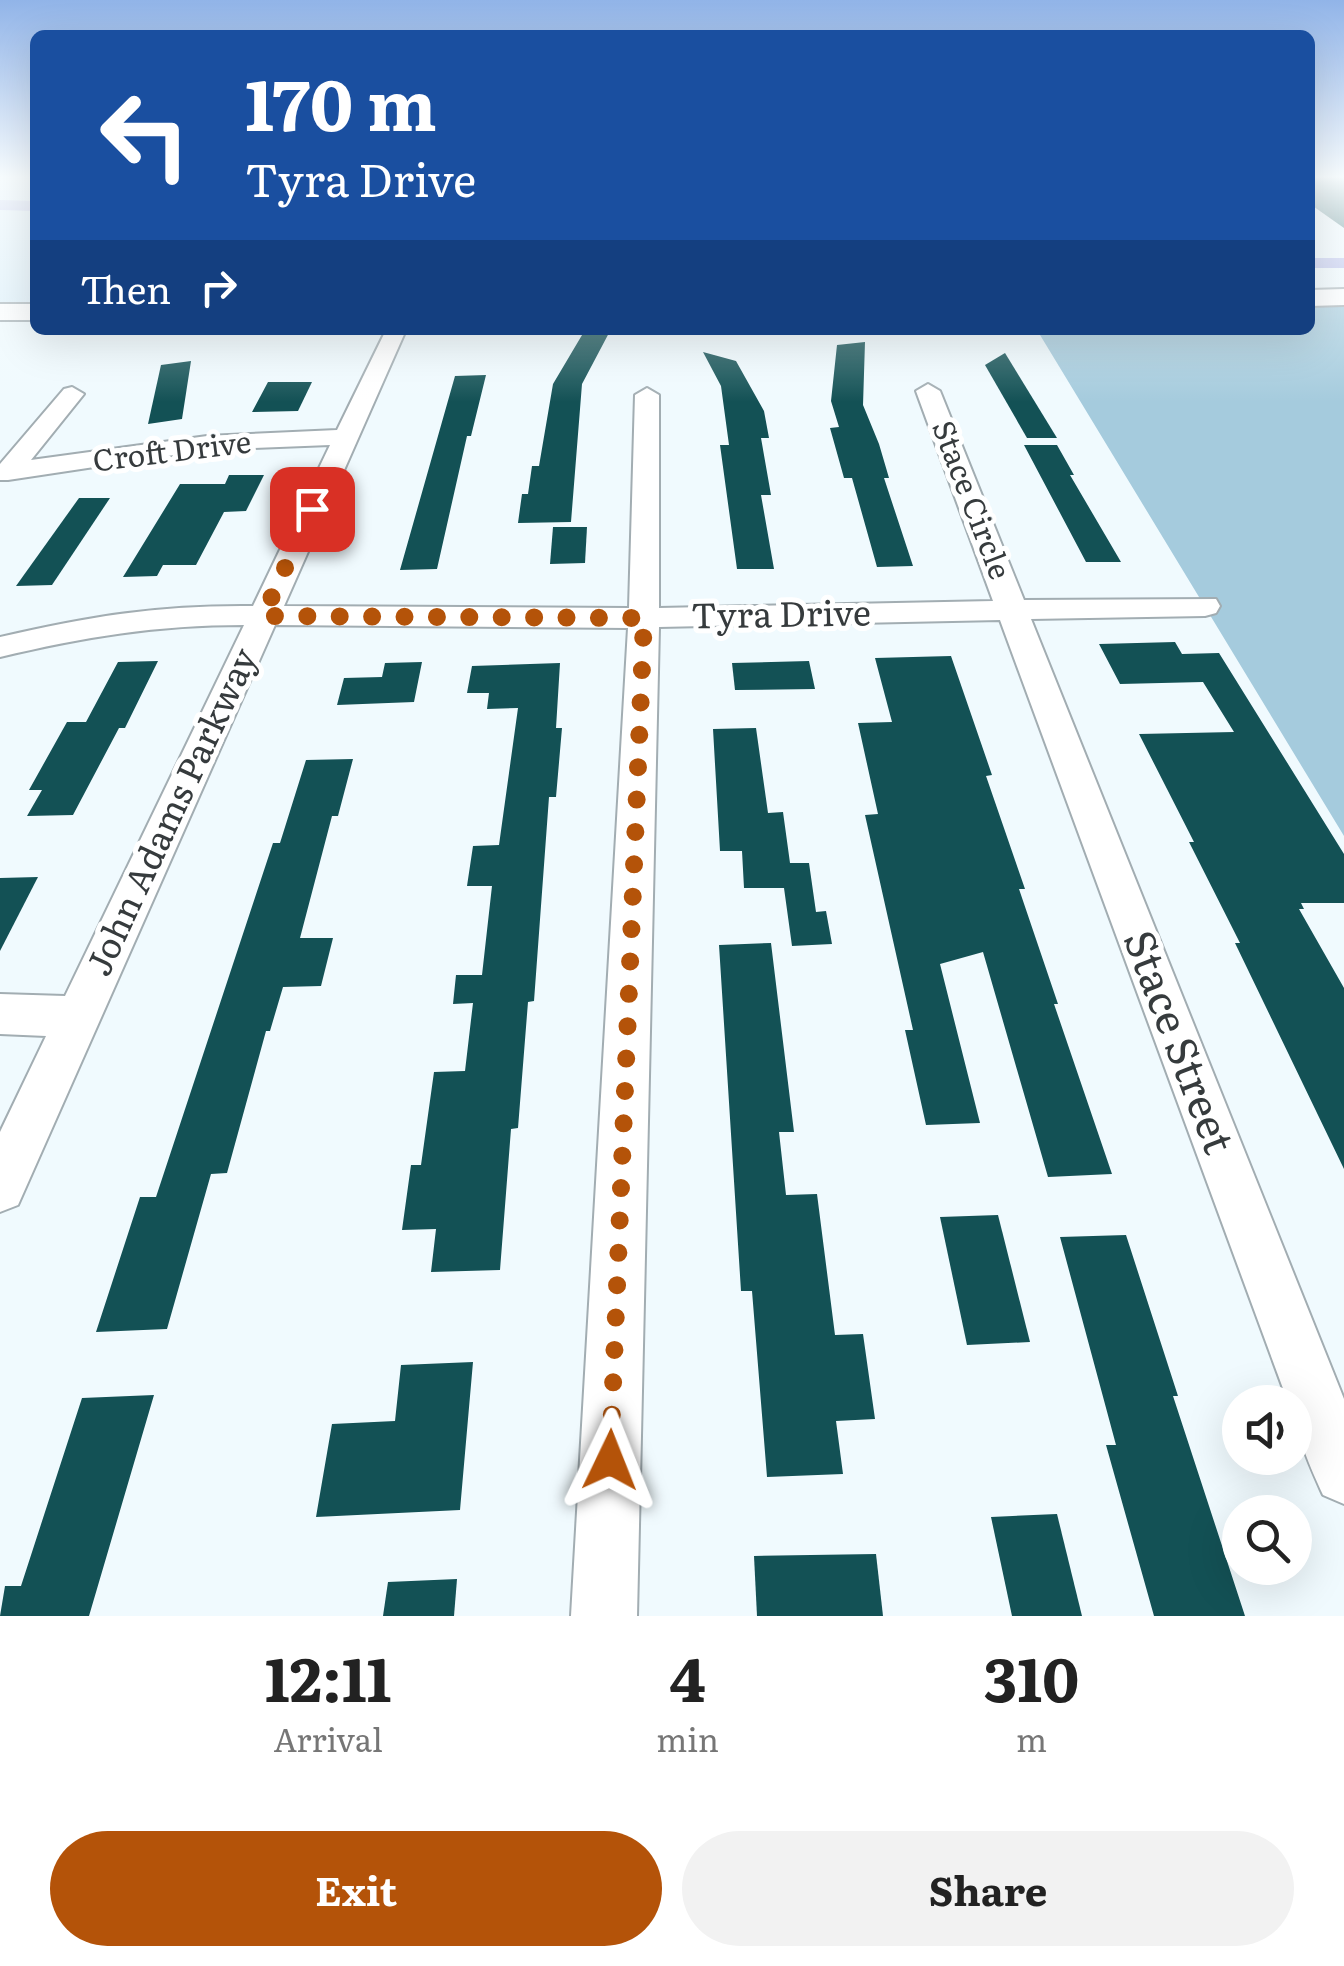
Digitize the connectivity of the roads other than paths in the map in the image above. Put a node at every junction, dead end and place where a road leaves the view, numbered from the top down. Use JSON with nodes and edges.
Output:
{"nodes":[{"id":1,"x":1344,"y":297,"type":"edge"},
{"id":2,"x":1315,"y":298,"type":"edge"},
{"id":3,"x":0,"y":312,"type":"edge"},
{"id":4,"x":30,"y":312,"type":"edge"},
{"id":5,"x":394,"y":335,"type":"edge"},
{"id":6,"x":928,"y":392,"type":"dead end"},
{"id":7,"x":72,"y":394,"type":"dead end"},
{"id":8,"x":648,"y":395,"type":"dead end"},
{"id":9,"x":345,"y":437,"type":"junction"},
{"id":10,"x":4,"y":472,"type":"edge"},
{"id":11,"x":1205,"y":606,"type":"dead end"},
{"id":12,"x":1014,"y":609,"type":"junction"},
{"id":13,"x":263,"y":616,"type":"junction"},
{"id":14,"x":644,"y":618,"type":"junction"},
{"id":15,"x":0,"y":647,"type":"edge"},
{"id":16,"x":0,"y":1014,"type":"edge"},
{"id":17,"x":78,"y":1018,"type":"junction"},
{"id":18,"x":0,"y":1186,"type":"edge"},
{"id":19,"x":1344,"y":1474,"type":"edge"},
{"id":20,"x":604,"y":1616,"type":"edge"}],
"edges":[{"from":1,"to":2,"type":"main road"},
{"from":3,"to":4,"type":"main road"},
{"from":5,"to":9,"type":"street","name":"John Adams Parkway"},
{"from":6,"to":12,"type":"street","name":"Stace Circle"},
{"from":7,"to":10,"type":"street"},
{"from":8,"to":14,"type":"street"},
{"from":9,"to":10,"type":"street","name":"Croft Drive"},
{"from":9,"to":13,"type":"street","name":"John Adams Parkway"},
{"from":11,"to":12,"type":"street","name":"Tyra Drive"},
{"from":12,"to":14,"type":"street","name":"Tyra Drive"},
{"from":12,"to":19,"type":"street","name":"Stace Street"},
{"from":13,"to":14,"type":"street","name":"Tyra Drive"},
{"from":13,"to":15,"type":"street","name":"Tyra Drive"},
{"from":13,"to":17,"type":"street","name":"John Adams Parkway"},
{"from":14,"to":20,"type":"street"},
{"from":16,"to":17,"type":"street"},
{"from":17,"to":18,"type":"street","name":"John Adams Parkway"}]}
